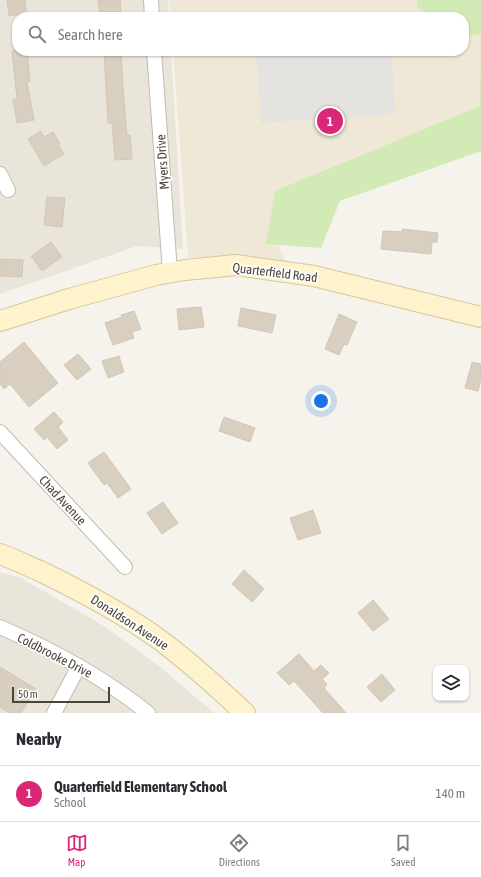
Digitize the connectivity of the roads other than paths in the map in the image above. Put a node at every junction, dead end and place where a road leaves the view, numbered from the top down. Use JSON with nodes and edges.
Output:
{"nodes":[{"id":1,"x":151,"y":0,"type":"edge"},
{"id":2,"x":152,"y":12,"type":"edge"},
{"id":3,"x":154,"y":56,"type":"edge"},
{"id":4,"x":0,"y":174,"type":"edge"},
{"id":5,"x":8,"y":190,"type":"dead end"},
{"id":6,"x":170,"y":272,"type":"junction"},
{"id":7,"x":481,"y":318,"type":"edge"},
{"id":8,"x":0,"y":321,"type":"edge"},
{"id":9,"x":0,"y":432,"type":"edge"},
{"id":10,"x":0,"y":554,"type":"edge"},
{"id":11,"x":125,"y":567,"type":"dead end"},
{"id":12,"x":0,"y":627,"type":"edge"},
{"id":13,"x":79,"y":666,"type":"junction"},
{"id":14,"x":54,"y":713,"type":"edge"},
{"id":15,"x":148,"y":713,"type":"edge"},
{"id":16,"x":245,"y":713,"type":"edge"}],
"edges":[{"from":1,"to":2,"type":"street"},
{"from":3,"to":6,"type":"street","name":"Myers Drive"},
{"from":4,"to":5,"type":"street"},
{"from":6,"to":7,"type":"street","name":"Quarterfield Road"},
{"from":6,"to":8,"type":"street","name":"Quarterfield Road"},
{"from":9,"to":11,"type":"street","name":"Chad Avenue"},
{"from":10,"to":16,"type":"street","name":"Donaldson Avenue"},
{"from":12,"to":13,"type":"street","name":"Coldbrooke Drive"},
{"from":13,"to":14,"type":"street"},
{"from":13,"to":15,"type":"street","name":"Coldbrooke Drive"}]}
